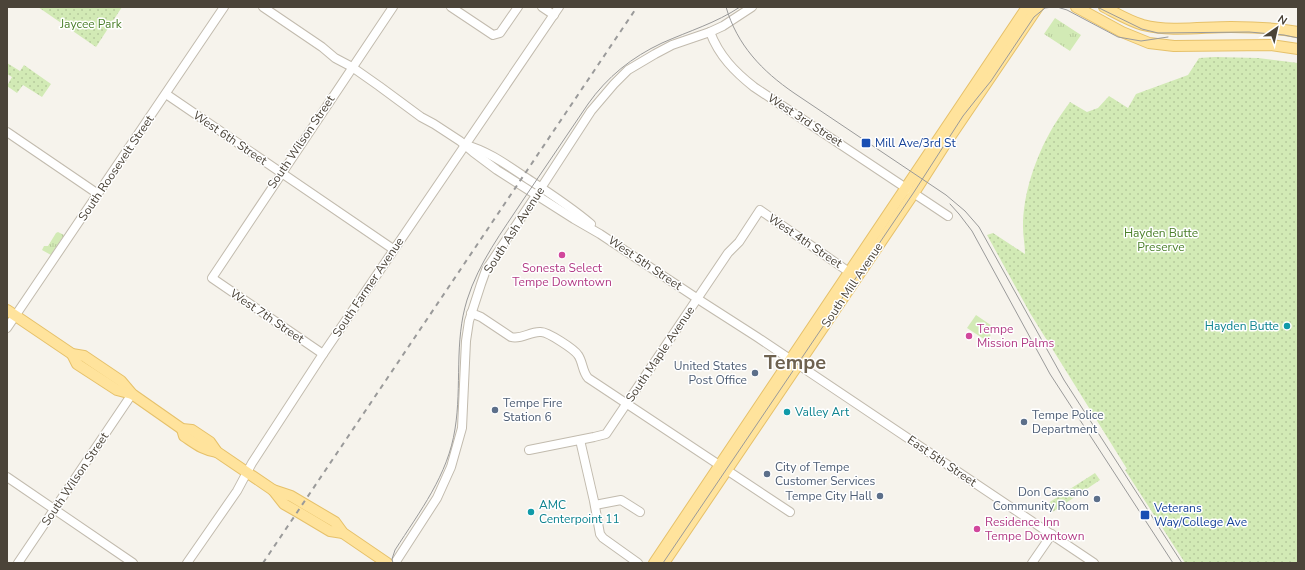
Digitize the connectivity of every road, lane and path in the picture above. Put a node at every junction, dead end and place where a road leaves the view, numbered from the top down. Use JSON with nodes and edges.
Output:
{"nodes":[{"id":1,"x":224,"y":7,"type":"edge"},
{"id":2,"x":263,"y":7,"type":"edge"},
{"id":3,"x":393,"y":7,"type":"edge"},
{"id":4,"x":451,"y":7,"type":"edge"},
{"id":5,"x":518,"y":7,"type":"edge"},
{"id":6,"x":542,"y":7,"type":"edge"},
{"id":7,"x":559,"y":7,"type":"edge"},
{"id":8,"x":752,"y":7,"type":"edge"},
{"id":9,"x":1027,"y":7,"type":"edge"},
{"id":10,"x":1038,"y":7,"type":"edge"},
{"id":11,"x":1076,"y":7,"type":"edge"},
{"id":12,"x":1104,"y":7,"type":"edge"},
{"id":13,"x":554,"y":15,"type":"junction"},
{"id":14,"x":710,"y":32,"type":"junction"},
{"id":15,"x":1298,"y":32,"type":"edge"},
{"id":16,"x":1298,"y":49,"type":"edge"},
{"id":17,"x":352,"y":67,"type":"junction"},
{"id":18,"x":166,"y":94,"type":"junction"},
{"id":19,"x":7,"y":132,"type":"edge"},
{"id":20,"x":465,"y":145,"type":"junction"},
{"id":21,"x":281,"y":172,"type":"junction"},
{"id":22,"x":541,"y":188,"type":"junction"},
{"id":23,"x":911,"y":190,"type":"junction"},
{"id":24,"x":98,"y":194,"type":"junction"},
{"id":25,"x":536,"y":195,"type":"junction"},
{"id":26,"x":760,"y":210,"type":"joint"},
{"id":27,"x":948,"y":216,"type":"dead end"},
{"id":28,"x":600,"y":234,"type":"junction"},
{"id":29,"x":393,"y":249,"type":"junction"},
{"id":30,"x":849,"y":272,"type":"junction"},
{"id":31,"x":212,"y":278,"type":"joint"},
{"id":32,"x":845,"y":295,"type":"junction"},
{"id":33,"x":698,"y":299,"type":"junction"},
{"id":34,"x":11,"y":313,"type":"edge"},
{"id":35,"x":471,"y":313,"type":"junction"},
{"id":36,"x":7,"y":328,"type":"edge"},
{"id":37,"x":323,"y":354,"type":"junction"},
{"id":38,"x":790,"y":359,"type":"junction"},
{"id":39,"x":799,"y":365,"type":"junction"},
{"id":40,"x":132,"y":394,"type":"junction"},
{"id":41,"x":627,"y":404,"type":"junction"},
{"id":42,"x":580,"y":440,"type":"junction"},
{"id":43,"x":529,"y":450,"type":"dead end"},
{"id":44,"x":723,"y":468,"type":"junction"},
{"id":45,"x":247,"y":472,"type":"junction"},
{"id":46,"x":7,"y":477,"type":"edge"},
{"id":47,"x":595,"y":505,"type":"junction"},
{"id":48,"x":54,"y":509,"type":"junction"},
{"id":49,"x":640,"y":512,"type":"dead end"},
{"id":50,"x":790,"y":512,"type":"dead end"},
{"id":51,"x":1052,"y":534,"type":"junction"},
{"id":52,"x":18,"y":563,"type":"edge"},
{"id":53,"x":134,"y":563,"type":"edge"},
{"id":54,"x":188,"y":563,"type":"edge"},
{"id":55,"x":388,"y":563,"type":"edge"},
{"id":56,"x":395,"y":563,"type":"edge"},
{"id":57,"x":638,"y":563,"type":"edge"},
{"id":58,"x":654,"y":563,"type":"edge"},
{"id":59,"x":664,"y":563,"type":"edge"},
{"id":60,"x":1032,"y":563,"type":"edge"},
{"id":61,"x":1094,"y":563,"type":"edge"}],
"edges":[{"from":1,"to":18,"type":"street","name":"South Roosevelt Street"},
{"from":2,"to":17,"type":"street","name":"West 5th Street"},
{"from":3,"to":17,"type":"street","name":"South Wilson Street"},
{"from":4,"to":5,"type":"street"},
{"from":6,"to":13,"type":"street"},
{"from":7,"to":13,"type":"street","name":"South Farmer Avenue"},
{"from":8,"to":14,"type":"street","name":"South Ash Avenue"},
{"from":9,"to":23,"type":"main road","name":"South Mill Avenue"},
{"from":10,"to":23,"type":"main road","name":"South Mill Avenue"},
{"from":11,"to":16,"type":"main road"},
{"from":12,"to":15,"type":"main road"},
{"from":13,"to":20,"type":"street","name":"South Farmer Avenue"},
{"from":14,"to":22,"type":"street","name":"South Ash Avenue"},
{"from":14,"to":23,"type":"street","name":"West 3rd Street"},
{"from":17,"to":20,"type":"street","name":"West 5th Street"},
{"from":17,"to":21,"type":"street","name":"South Wilson Street"},
{"from":18,"to":21,"type":"street","name":"West 6th Street"},
{"from":18,"to":24,"type":"street","name":"South Roosevelt Street"},
{"from":19,"to":24,"type":"street"},
{"from":20,"to":22,"type":"street","name":"West 5th Street"},
{"from":20,"to":25,"type":"street","name":"West 5th Street"},
{"from":20,"to":29,"type":"street","name":"South Farmer Avenue"},
{"from":21,"to":29,"type":"street","name":"West 6th Street"},
{"from":21,"to":31,"type":"street","name":"South Wilson Street"},
{"from":22,"to":25,"type":"street","name":"South Ash Avenue"},
{"from":22,"to":28,"type":"street","name":"West 5th Street"},
{"from":23,"to":27,"type":"street","name":"West 3rd Street"},
{"from":23,"to":30,"type":"main road","name":"South Mill Avenue"},
{"from":23,"to":32,"type":"main road","name":"South Mill Avenue"},
{"from":24,"to":34,"type":"street","name":"South Roosevelt Street"},
{"from":25,"to":28,"type":"street","name":"West 5th Street"},
{"from":25,"to":35,"type":"street","name":"South Ash Avenue"},
{"from":26,"to":30,"type":"street","name":"West 4th Street"},
{"from":26,"to":33,"type":"street","name":"South Maple Avenue"},
{"from":28,"to":33,"type":"street","name":"West 5th Street"},
{"from":29,"to":37,"type":"street","name":"South Farmer Avenue"},
{"from":30,"to":32,"type":"main road"},
{"from":30,"to":38,"type":"main road","name":"South Mill Avenue"},
{"from":31,"to":37,"type":"street","name":"West 7th Street"},
{"from":32,"to":39,"type":"main road","name":"South Mill Avenue"},
{"from":33,"to":38,"type":"street","name":"West 5th Street"},
{"from":33,"to":41,"type":"street","name":"South Maple Avenue"},
{"from":34,"to":36,"type":"street","name":"South Roosevelt Street"},
{"from":34,"to":40,"type":"main road"},
{"from":35,"to":41,"type":"street"},
{"from":35,"to":56,"type":"street","name":"South Ash Avenue"},
{"from":37,"to":45,"type":"street","name":"South Farmer Avenue"},
{"from":38,"to":39,"type":"street","name":"East 5th Street"},
{"from":38,"to":44,"type":"main road","name":"South Mill Avenue"},
{"from":39,"to":44,"type":"main road","name":"South Mill Avenue"},
{"from":39,"to":51,"type":"street","name":"East 5th Street"},
{"from":40,"to":45,"type":"main road"},
{"from":40,"to":48,"type":"street","name":"South Wilson Street"},
{"from":41,"to":42,"type":"street","name":"South Maple Avenue"},
{"from":41,"to":44,"type":"street"},
{"from":42,"to":43,"type":"street","name":"South Maple Avenue"},
{"from":42,"to":47,"type":"street"},
{"from":44,"to":50,"type":"street"},
{"from":44,"to":58,"type":"main road","name":"South Mill Avenue"},
{"from":44,"to":59,"type":"main road","name":"South Mill Avenue"},
{"from":45,"to":54,"type":"street","name":"South Farmer Avenue"},
{"from":45,"to":55,"type":"main road"},
{"from":46,"to":48,"type":"street"},
{"from":47,"to":49,"type":"street"},
{"from":47,"to":57,"type":"street"},
{"from":48,"to":52,"type":"street","name":"South Wilson Street"},
{"from":48,"to":53,"type":"street"},
{"from":51,"to":60,"type":"street"},
{"from":51,"to":61,"type":"street","name":"East 5th Street"}]}
